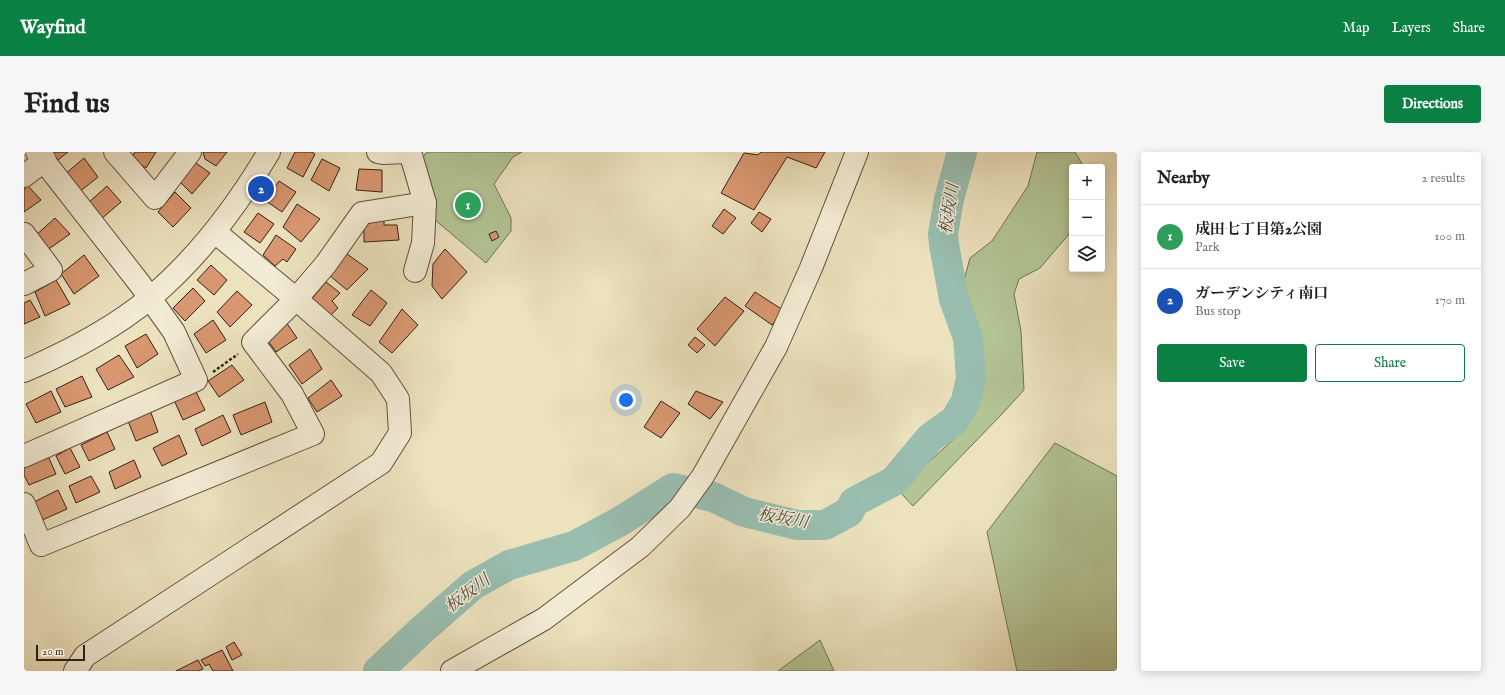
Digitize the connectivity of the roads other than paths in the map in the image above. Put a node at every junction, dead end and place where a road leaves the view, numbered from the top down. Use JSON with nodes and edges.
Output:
{"nodes":[{"id":1,"x":115,"y":152,"type":"edge"},
{"id":2,"x":190,"y":152,"type":"edge"},
{"id":3,"x":269,"y":152,"type":"edge"},
{"id":4,"x":378,"y":152,"type":"edge"},
{"id":5,"x":406,"y":152,"type":"edge"},
{"id":6,"x":410,"y":152,"type":"edge"},
{"id":7,"x":857,"y":152,"type":"edge"},
{"id":8,"x":41,"y":156,"type":"edge"},
{"id":9,"x":24,"y":176,"type":"edge"},
{"id":10,"x":425,"y":203,"type":"junction"},
{"id":11,"x":215,"y":232,"type":"junction"},
{"id":12,"x":24,"y":234,"type":"edge"},
{"id":13,"x":415,"y":271,"type":"dead end"},
{"id":14,"x":24,"y":284,"type":"edge"},
{"id":15,"x":150,"y":298,"type":"junction"},
{"id":16,"x":296,"y":300,"type":"junction"},
{"id":17,"x":24,"y":371,"type":"edge"},
{"id":18,"x":24,"y":456,"type":"edge"},
{"id":19,"x":24,"y":504,"type":"edge"},
{"id":20,"x":75,"y":671,"type":"edge"},
{"id":21,"x":452,"y":671,"type":"edge"}],
"edges":[{"from":1,"to":2,"type":"street"},
{"from":3,"to":11,"type":"street"},
{"from":4,"to":5,"type":"street"},
{"from":6,"to":10,"type":"street"},
{"from":7,"to":21,"type":"street"},
{"from":8,"to":9,"type":"street"},
{"from":8,"to":15,"type":"street"},
{"from":10,"to":13,"type":"street"},
{"from":10,"to":16,"type":"street"},
{"from":11,"to":15,"type":"street"},
{"from":11,"to":16,"type":"street"},
{"from":12,"to":14,"type":"street"},
{"from":15,"to":17,"type":"street"},
{"from":15,"to":18,"type":"street"},
{"from":16,"to":19,"type":"street"},
{"from":16,"to":20,"type":"street"}]}
